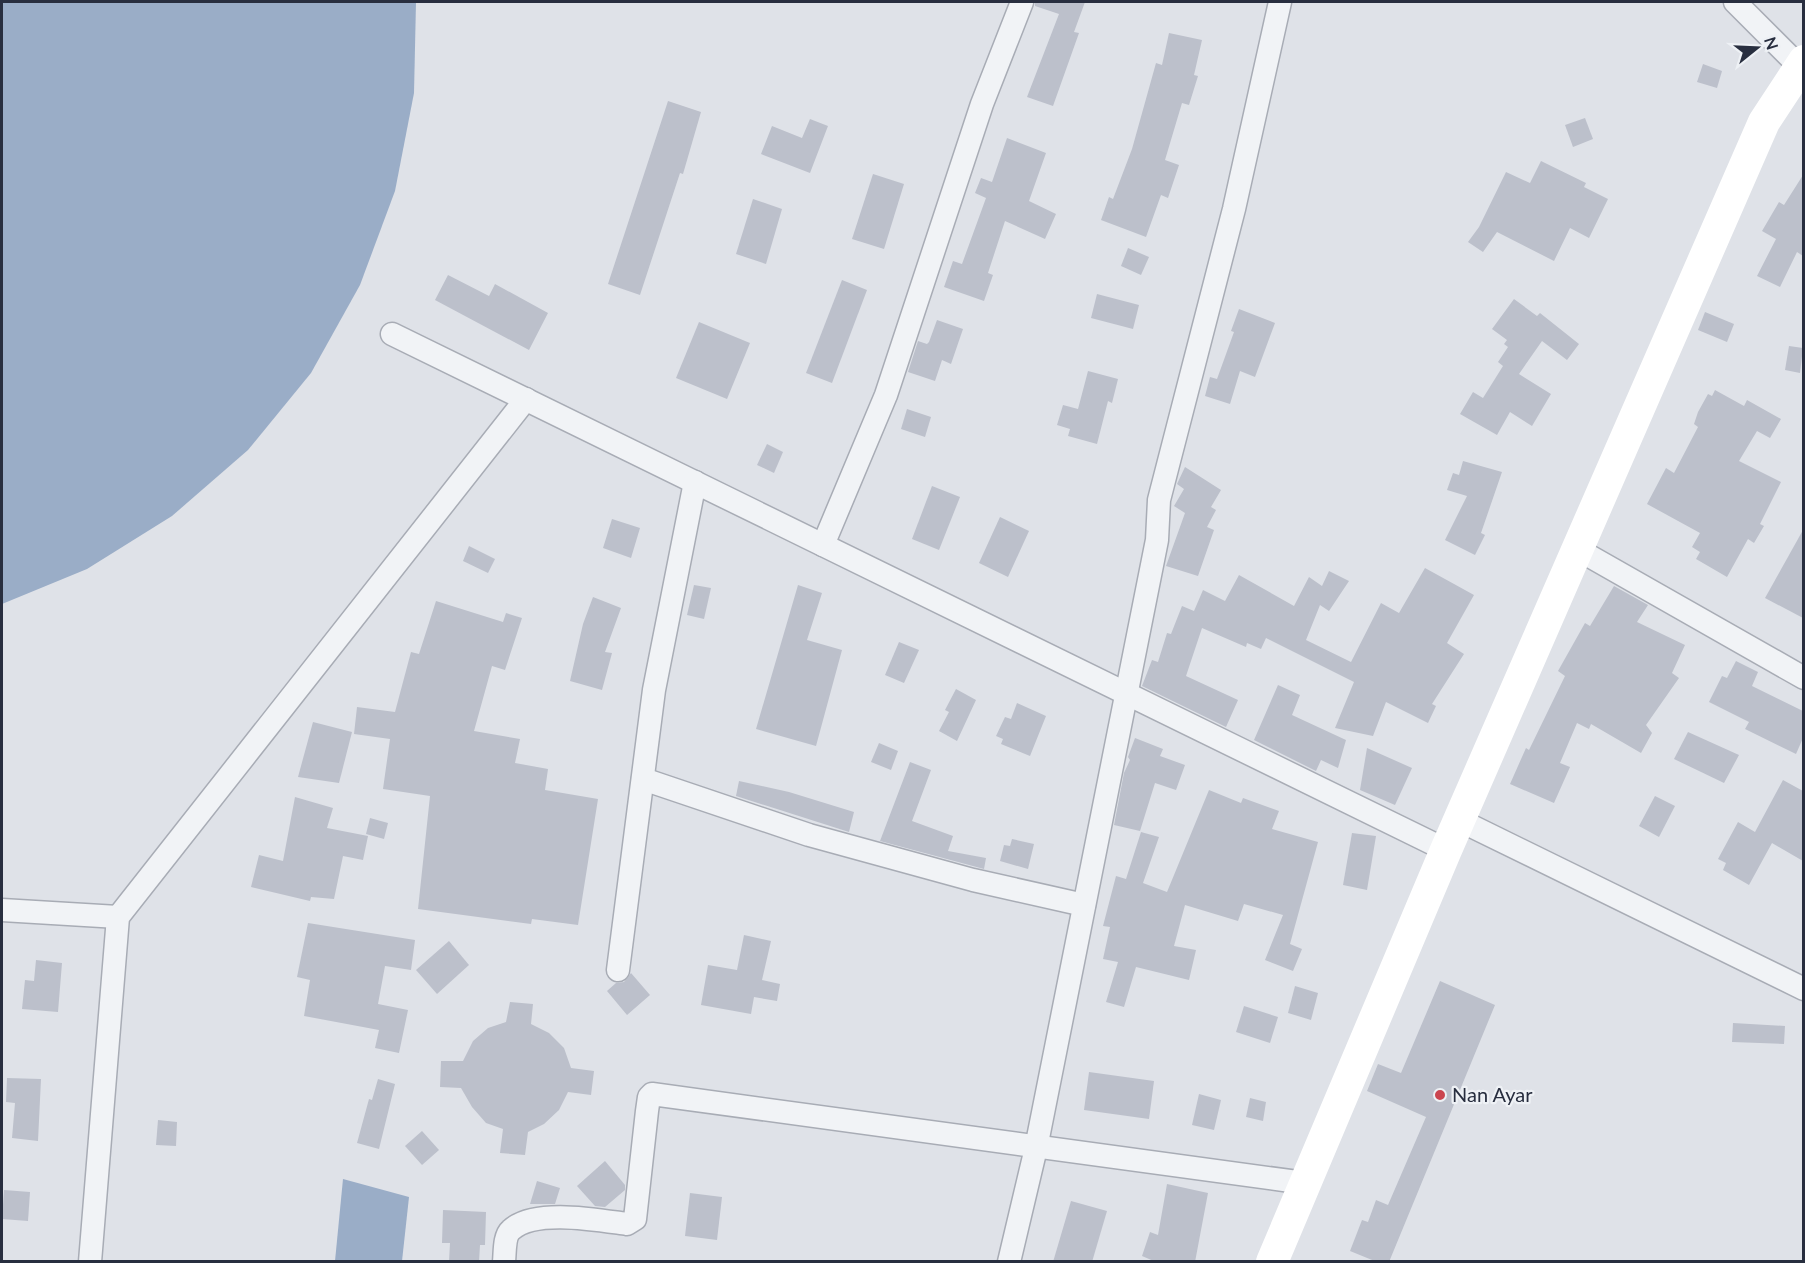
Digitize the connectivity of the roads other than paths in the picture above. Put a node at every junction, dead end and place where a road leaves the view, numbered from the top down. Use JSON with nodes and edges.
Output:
{"nodes":[{"id":1,"x":1022,"y":2,"type":"edge"},
{"id":2,"x":1280,"y":2,"type":"edge"},
{"id":3,"x":1735,"y":2,"type":"edge"},
{"id":4,"x":1802,"y":64,"type":"edge"},
{"id":5,"x":392,"y":334,"type":"dead end"},
{"id":6,"x":526,"y":399,"type":"junction"},
{"id":7,"x":695,"y":482,"type":"junction"},
{"id":8,"x":823,"y":545,"type":"junction"},
{"id":9,"x":1577,"y":549,"type":"junction"},
{"id":10,"x":1803,"y":678,"type":"edge"},
{"id":11,"x":1125,"y":693,"type":"junction"},
{"id":12,"x":643,"y":779,"type":"junction"},
{"id":13,"x":1459,"y":820,"type":"junction"},
{"id":14,"x":1446,"y":850,"type":"junction"},
{"id":15,"x":1084,"y":905,"type":"junction"},
{"id":16,"x":2,"y":910,"type":"edge"},
{"id":17,"x":118,"y":917,"type":"junction"},
{"id":18,"x":618,"y":970,"type":"dead end"},
{"id":19,"x":1803,"y":989,"type":"edge"},
{"id":20,"x":1036,"y":1148,"type":"junction"},
{"id":21,"x":1305,"y":1183,"type":"junction"},
{"id":22,"x":90,"y":1262,"type":"edge"},
{"id":23,"x":504,"y":1262,"type":"edge"},
{"id":24,"x":1009,"y":1262,"type":"edge"},
{"id":25,"x":1272,"y":1262,"type":"edge"}],
"edges":[{"from":1,"to":8,"type":"street"},
{"from":2,"to":11,"type":"street"},
{"from":3,"to":4,"type":"street"},
{"from":4,"to":9,"type":"main road"},
{"from":5,"to":6,"type":"street"},
{"from":6,"to":7,"type":"street"},
{"from":6,"to":17,"type":"street"},
{"from":7,"to":8,"type":"street"},
{"from":7,"to":12,"type":"street"},
{"from":8,"to":11,"type":"street"},
{"from":9,"to":10,"type":"street"},
{"from":9,"to":13,"type":"main road"},
{"from":11,"to":14,"type":"street"},
{"from":11,"to":15,"type":"street"},
{"from":12,"to":15,"type":"street"},
{"from":12,"to":18,"type":"street"},
{"from":13,"to":14,"type":"main road"},
{"from":13,"to":19,"type":"street"},
{"from":14,"to":21,"type":"main road"},
{"from":15,"to":20,"type":"street"},
{"from":16,"to":17,"type":"street"},
{"from":17,"to":22,"type":"street"},
{"from":20,"to":21,"type":"street"},
{"from":20,"to":23,"type":"street"},
{"from":20,"to":24,"type":"street"},
{"from":21,"to":25,"type":"main road"}]}
